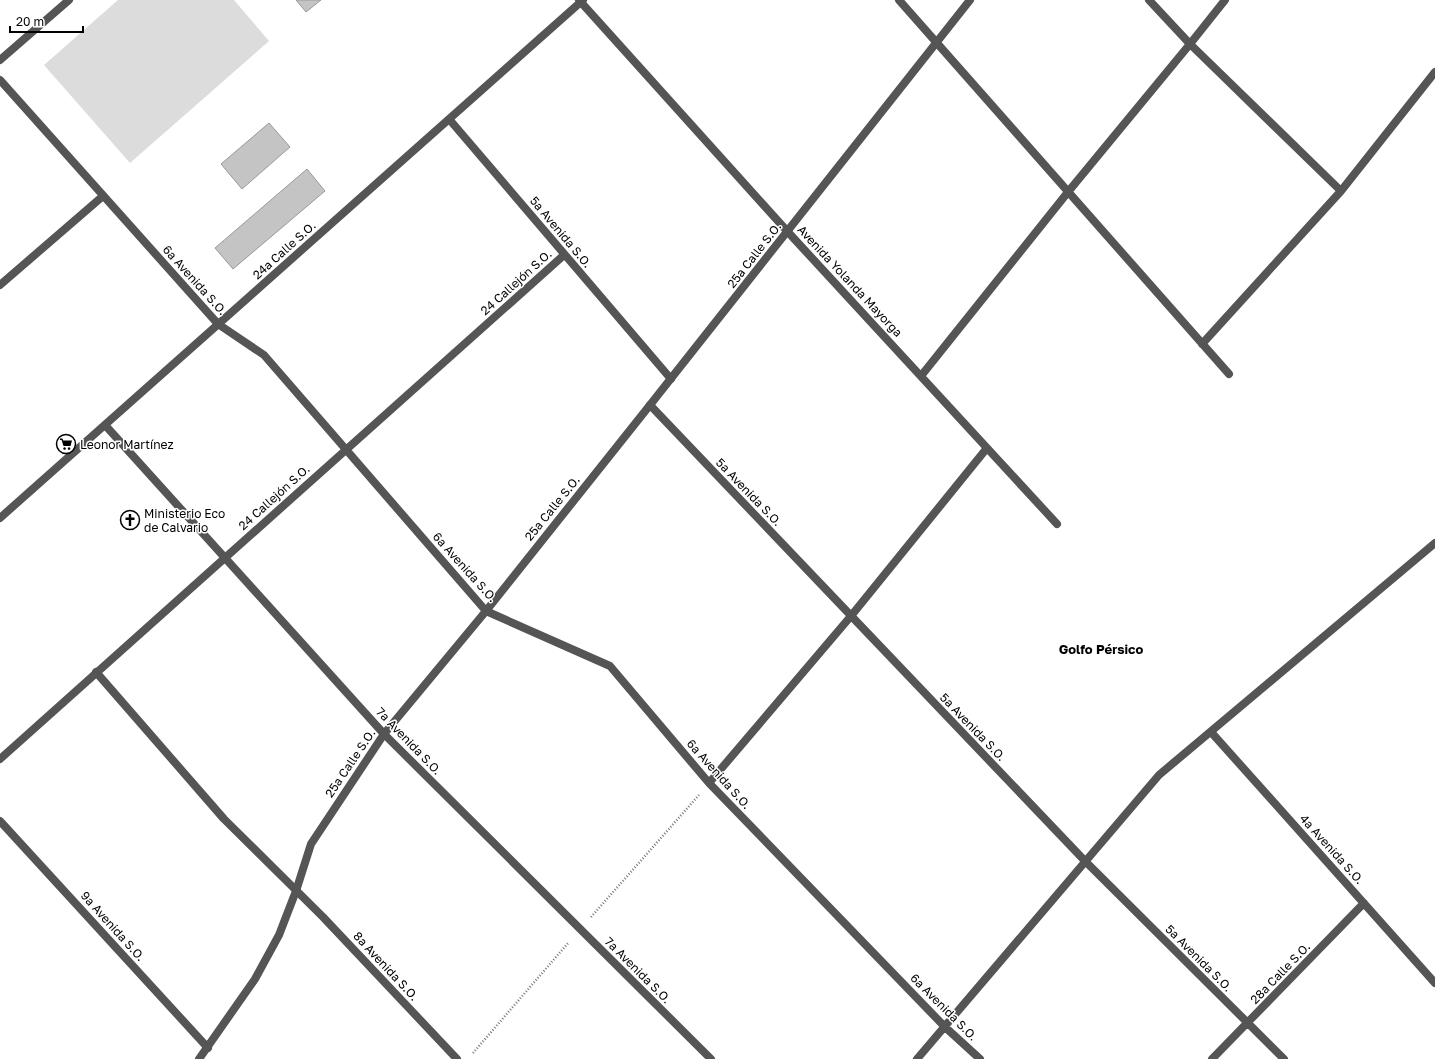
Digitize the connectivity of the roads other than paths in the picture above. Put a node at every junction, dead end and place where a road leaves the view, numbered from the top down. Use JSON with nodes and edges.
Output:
{"nodes":[{"id":1,"x":69,"y":0,"type":"edge"},
{"id":2,"x":899,"y":0,"type":"edge"},
{"id":3,"x":970,"y":0,"type":"edge"},
{"id":4,"x":1149,"y":0,"type":"edge"},
{"id":5,"x":1225,"y":0,"type":"edge"},
{"id":6,"x":581,"y":1,"type":"edge"},
{"id":7,"x":936,"y":42,"type":"junction"},
{"id":8,"x":1190,"y":44,"type":"junction"},
{"id":9,"x":0,"y":60,"type":"edge"},
{"id":10,"x":1435,"y":72,"type":"edge"},
{"id":11,"x":0,"y":80,"type":"edge"},
{"id":12,"x":449,"y":119,"type":"junction"},
{"id":13,"x":1068,"y":192,"type":"junction"},
{"id":14,"x":1341,"y":192,"type":"junction"},
{"id":15,"x":103,"y":196,"type":"junction"},
{"id":16,"x":787,"y":231,"type":"junction"},
{"id":17,"x":564,"y":254,"type":"junction"},
{"id":18,"x":0,"y":285,"type":"edge"},
{"id":19,"x":218,"y":324,"type":"junction"},
{"id":20,"x":1202,"y":344,"type":"junction"},
{"id":21,"x":1229,"y":374,"type":"dead end"},
{"id":22,"x":921,"y":376,"type":"junction"},
{"id":23,"x":671,"y":379,"type":"junction"},
{"id":24,"x":650,"y":405,"type":"junction"},
{"id":25,"x":105,"y":425,"type":"junction"},
{"id":26,"x":987,"y":448,"type":"junction"},
{"id":27,"x":346,"y":449,"type":"junction"},
{"id":28,"x":0,"y":518,"type":"edge"},
{"id":29,"x":1057,"y":524,"type":"dead end"},
{"id":30,"x":1435,"y":543,"type":"edge"},
{"id":31,"x":225,"y":558,"type":"junction"},
{"id":32,"x":486,"y":611,"type":"junction"},
{"id":33,"x":850,"y":616,"type":"junction"},
{"id":34,"x":96,"y":672,"type":"junction"},
{"id":35,"x":1211,"y":732,"type":"junction"},
{"id":36,"x":384,"y":734,"type":"junction"},
{"id":37,"x":0,"y":759,"type":"edge"},
{"id":38,"x":709,"y":783,"type":"junction"},
{"id":39,"x":0,"y":821,"type":"edge"},
{"id":40,"x":1085,"y":862,"type":"junction"},
{"id":41,"x":296,"y":891,"type":"junction"},
{"id":42,"x":1364,"y":903,"type":"junction"},
{"id":43,"x":1435,"y":983,"type":"edge"},
{"id":44,"x":1247,"y":1023,"type":"junction"},
{"id":45,"x":945,"y":1026,"type":"junction"},
{"id":46,"x":208,"y":1048,"type":"junction"},
{"id":47,"x":199,"y":1059,"type":"edge"},
{"id":48,"x":457,"y":1059,"type":"edge"},
{"id":49,"x":711,"y":1059,"type":"edge"},
{"id":50,"x":916,"y":1059,"type":"edge"},
{"id":51,"x":980,"y":1059,"type":"edge"},
{"id":52,"x":1212,"y":1059,"type":"edge"},
{"id":53,"x":1284,"y":1059,"type":"edge"}],
"edges":[{"from":1,"to":9,"type":"street"},
{"from":2,"to":7,"type":"street"},
{"from":3,"to":7,"type":"street","name":"25a Calle S.O."},
{"from":4,"to":8,"type":"street"},
{"from":5,"to":8,"type":"street"},
{"from":6,"to":12,"type":"street","name":"24a Calle S.O."},
{"from":6,"to":16,"type":"street","name":"Avenida Yolanda Mayorga"},
{"from":7,"to":13,"type":"street"},
{"from":7,"to":16,"type":"street","name":"25a Calle S.O."},
{"from":8,"to":13,"type":"street"},
{"from":8,"to":14,"type":"street"},
{"from":10,"to":14,"type":"street"},
{"from":11,"to":15,"type":"street","name":"6a Avenida S.O."},
{"from":12,"to":17,"type":"street","name":"5a Avenida S.O."},
{"from":12,"to":19,"type":"street","name":"24a Calle S.O."},
{"from":13,"to":20,"type":"street"},
{"from":13,"to":22,"type":"street"},
{"from":14,"to":20,"type":"street"},
{"from":15,"to":18,"type":"street"},
{"from":15,"to":19,"type":"street","name":"6a Avenida S.O."},
{"from":16,"to":22,"type":"street","name":"Avenida Yolanda Mayorga"},
{"from":16,"to":23,"type":"street","name":"25a Calle S.O."},
{"from":17,"to":23,"type":"street","name":"5a Avenida S.O."},
{"from":17,"to":27,"type":"street","name":"24 Callejón S.O."},
{"from":19,"to":25,"type":"street","name":"24a Calle S.O."},
{"from":19,"to":27,"type":"street","name":"6a Avenida S.O."},
{"from":20,"to":21,"type":"street"},
{"from":22,"to":26,"type":"street","name":"Avenida Yolanda Mayorga"},
{"from":23,"to":24,"type":"street","name":"25a Calle S.O."},
{"from":24,"to":32,"type":"street","name":"25a Calle S.O."},
{"from":24,"to":33,"type":"street","name":"5a Avenida S.O."},
{"from":25,"to":28,"type":"street","name":"24a Calle S.O."},
{"from":25,"to":31,"type":"street","name":"7a Avenida S.O."},
{"from":26,"to":29,"type":"street","name":"Avenida Yolanda Mayorga"},
{"from":26,"to":33,"type":"street"},
{"from":27,"to":31,"type":"street","name":"24 Callejón S.O."},
{"from":27,"to":32,"type":"street","name":"6a Avenida S.O."},
{"from":30,"to":35,"type":"street"},
{"from":31,"to":34,"type":"street","name":"24 Callejón S.O."},
{"from":31,"to":36,"type":"street","name":"7a Avenida S.O."},
{"from":32,"to":36,"type":"street","name":"25a Calle S.O."},
{"from":32,"to":38,"type":"street","name":"6a Avenida S.O."},
{"from":33,"to":38,"type":"street"},
{"from":33,"to":40,"type":"street","name":"5a Avenida S.O."},
{"from":34,"to":37,"type":"street","name":"24 Callejón S.O."},
{"from":34,"to":41,"type":"street","name":"8a Avenida S.O."},
{"from":35,"to":40,"type":"street"},
{"from":35,"to":42,"type":"street","name":"4a Avenida S.O."},
{"from":36,"to":41,"type":"street","name":"25a Calle S.O."},
{"from":36,"to":49,"type":"street","name":"7a Avenida S.O."},
{"from":38,"to":45,"type":"street","name":"6a Avenida S.O."},
{"from":39,"to":46,"type":"street","name":"9a Avenida S.O."},
{"from":40,"to":44,"type":"street","name":"5a Avenida S.O."},
{"from":40,"to":45,"type":"street"},
{"from":41,"to":46,"type":"street","name":"25a Calle S.O."},
{"from":41,"to":48,"type":"street","name":"8a Avenida S.O."},
{"from":42,"to":43,"type":"street","name":"4a Avenida S.O."},
{"from":42,"to":44,"type":"street","name":"28a Calle S.O."},
{"from":44,"to":52,"type":"street","name":"28a Calle S.O."},
{"from":44,"to":53,"type":"street","name":"5a Avenida S.O."},
{"from":45,"to":50,"type":"street"},
{"from":45,"to":51,"type":"street","name":"6a Avenida S.O."},
{"from":46,"to":47,"type":"street","name":"25a Calle S.O."}]}
